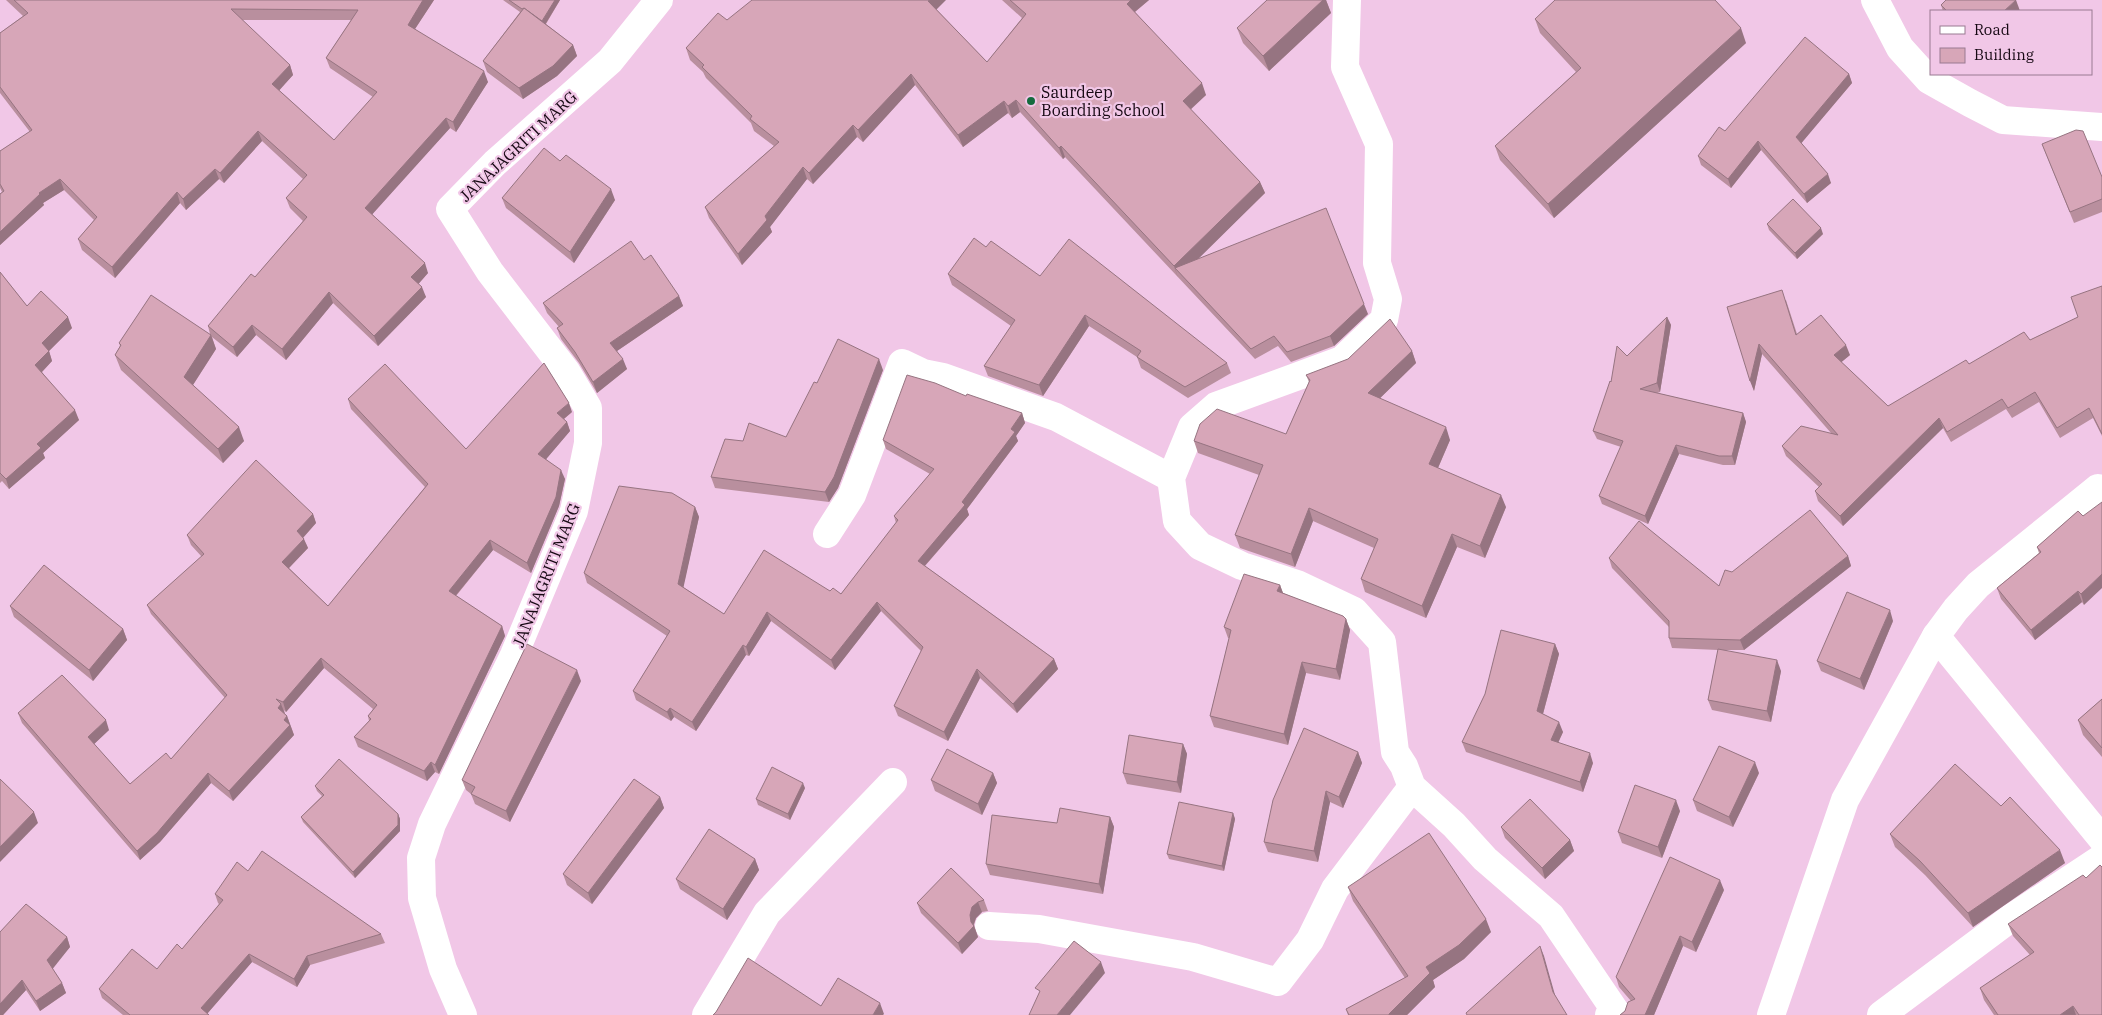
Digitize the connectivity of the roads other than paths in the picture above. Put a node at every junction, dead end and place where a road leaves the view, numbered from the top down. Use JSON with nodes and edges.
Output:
{"nodes":[{"id":1,"x":659,"y":0,"type":"edge"},
{"id":2,"x":1347,"y":0,"type":"edge"},
{"id":3,"x":1875,"y":0,"type":"edge"},
{"id":4,"x":2102,"y":127,"type":"edge"},
{"id":5,"x":1171,"y":478,"type":"junction"},
{"id":6,"x":2101,"y":490,"type":"edge"},
{"id":7,"x":827,"y":534,"type":"dead end"},
{"id":8,"x":1936,"y":636,"type":"junction"},
{"id":9,"x":893,"y":782,"type":"dead end"},
{"id":10,"x":1412,"y":787,"type":"junction"},
{"id":11,"x":2102,"y":839,"type":"edge"},
{"id":12,"x":2102,"y":858,"type":"edge"},
{"id":13,"x":989,"y":926,"type":"dead end"},
{"id":14,"x":1614,"y":1014,"type":"edge"},
{"id":15,"x":463,"y":1015,"type":"edge"},
{"id":16,"x":706,"y":1015,"type":"edge"},
{"id":17,"x":1771,"y":1015,"type":"edge"},
{"id":18,"x":1881,"y":1015,"type":"edge"}],
"edges":[{"from":1,"to":15,"type":"street","name":"JANAJAGRITI MARG"},
{"from":2,"to":5,"type":"street"},
{"from":3,"to":4,"type":"street"},
{"from":5,"to":7,"type":"street"},
{"from":5,"to":10,"type":"street"},
{"from":6,"to":8,"type":"street"},
{"from":8,"to":11,"type":"street"},
{"from":8,"to":17,"type":"street"},
{"from":9,"to":16,"type":"street"},
{"from":10,"to":13,"type":"street"},
{"from":10,"to":14,"type":"street"},
{"from":12,"to":18,"type":"street"}]}
